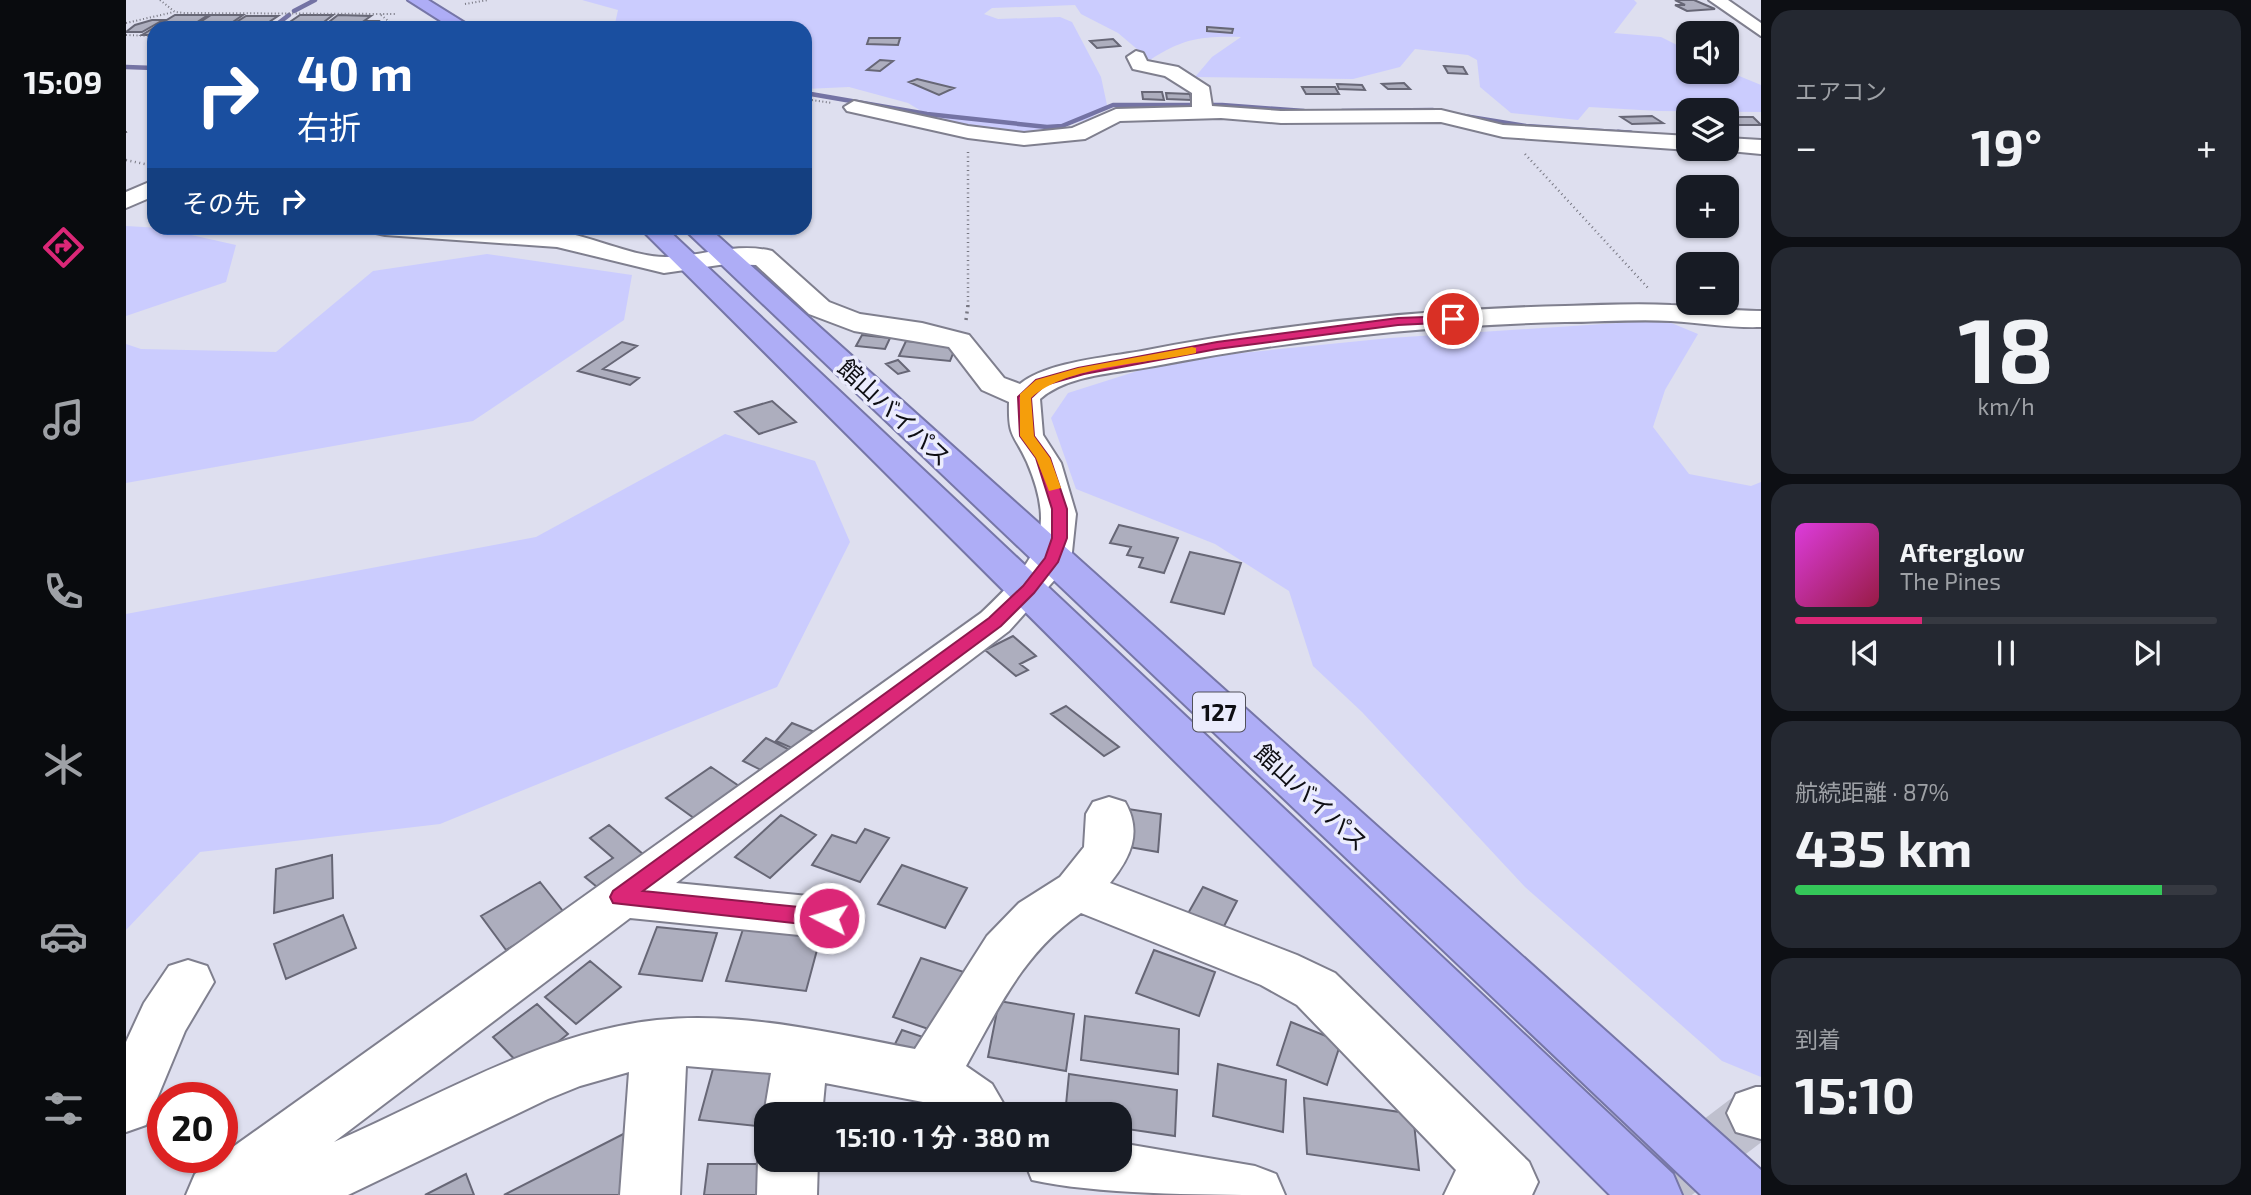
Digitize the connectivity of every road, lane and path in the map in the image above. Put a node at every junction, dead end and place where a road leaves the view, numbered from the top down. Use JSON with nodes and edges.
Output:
{"nodes":[{"id":1,"x":160,"y":0,"type":"edge"},
{"id":2,"x":416,"y":0,"type":"edge"},
{"id":3,"x":488,"y":0,"type":"edge"},
{"id":4,"x":1717,"y":0,"type":"edge"},
{"id":5,"x":454,"y":6,"type":"dead end"},
{"id":6,"x":395,"y":7,"type":"edge"},
{"id":7,"x":175,"y":12,"type":"junction"},
{"id":8,"x":381,"y":15,"type":"junction"},
{"id":9,"x":388,"y":21,"type":"edge"},
{"id":10,"x":423,"y":21,"type":"edge"},
{"id":11,"x":452,"y":21,"type":"edge"},
{"id":12,"x":126,"y":23,"type":"edge"},
{"id":13,"x":1761,"y":31,"type":"edge"},
{"id":14,"x":126,"y":35,"type":"edge"},
{"id":15,"x":147,"y":36,"type":"edge"},
{"id":16,"x":1136,"y":57,"type":"dead end"},
{"id":17,"x":853,"y":107,"type":"dead end"},
{"id":18,"x":1204,"y":108,"type":"junction"},
{"id":19,"x":126,"y":131,"type":"edge"},
{"id":20,"x":1503,"y":131,"type":"junction"},
{"id":21,"x":968,"y":132,"type":"junction"},
{"id":22,"x":1739,"y":134,"type":"edge"},
{"id":23,"x":1761,"y":135,"type":"edge"},
{"id":24,"x":126,"y":136,"type":"edge"},
{"id":25,"x":1676,"y":142,"type":"edge"},
{"id":26,"x":1739,"y":146,"type":"edge"},
{"id":27,"x":1761,"y":147,"type":"edge"},
{"id":28,"x":126,"y":160,"type":"edge"},
{"id":29,"x":147,"y":164,"type":"edge"},
{"id":30,"x":147,"y":190,"type":"edge"},
{"id":31,"x":126,"y":201,"type":"edge"},
{"id":32,"x":494,"y":235,"type":"edge"},
{"id":33,"x":669,"y":235,"type":"edge"},
{"id":34,"x":703,"y":249,"type":"edge"},
{"id":35,"x":1671,"y":313,"type":"junction"},
{"id":36,"x":1761,"y":319,"type":"edge"},
{"id":37,"x":959,"y":341,"type":"junction"},
{"id":38,"x":1024,"y":397,"type":"junction"},
{"id":39,"x":1040,"y":574,"type":"junction"},
{"id":40,"x":1109,"y":814,"type":"dead end"},
{"id":41,"x":1077,"y":891,"type":"junction"},
{"id":42,"x":620,"y":897,"type":"junction"},
{"id":43,"x":829,"y":918,"type":"dead end"},
{"id":44,"x":188,"y":982,"type":"dead end"},
{"id":45,"x":659,"y":1043,"type":"junction"},
{"id":46,"x":801,"y":1054,"type":"junction"},
{"id":47,"x":929,"y":1077,"type":"junction"},
{"id":48,"x":795,"y":1102,"type":"edge"},
{"id":49,"x":968,"y":1102,"type":"edge"},
{"id":50,"x":126,"y":1106,"type":"edge"},
{"id":51,"x":788,"y":1172,"type":"edge"},
{"id":52,"x":1122,"y":1172,"type":"edge"},
{"id":53,"x":216,"y":1195,"type":"edge"},
{"id":54,"x":280,"y":1195,"type":"edge"},
{"id":55,"x":650,"y":1195,"type":"edge"},
{"id":56,"x":787,"y":1195,"type":"edge"},
{"id":57,"x":1255,"y":1195,"type":"edge"},
{"id":58,"x":1474,"y":1195,"type":"edge"},
{"id":59,"x":1652,"y":1195,"type":"edge"},
{"id":60,"x":1744,"y":1195,"type":"edge"}],
"edges":[{"from":1,"to":7,"type":"path"},
{"from":2,"to":11,"type":"highway"},
{"from":3,"to":5,"type":"path"},
{"from":4,"to":13,"type":"street"},
{"from":6,"to":8,"type":"path"},
{"from":6,"to":10,"type":"highway"},
{"from":7,"to":8,"type":"path"},
{"from":7,"to":12,"type":"path"},
{"from":8,"to":9,"type":"path"},
{"from":14,"to":15,"type":"path"},
{"from":16,"to":18,"type":"street"},
{"from":17,"to":21,"type":"street"},
{"from":18,"to":20,"type":"street"},
{"from":18,"to":21,"type":"street"},
{"from":19,"to":24,"type":"path"},
{"from":20,"to":25,"type":"street"},
{"from":20,"to":35,"type":"path"},
{"from":21,"to":37,"type":"path"},
{"from":22,"to":23,"type":"street"},
{"from":26,"to":27,"type":"street"},
{"from":28,"to":29,"type":"path"},
{"from":30,"to":31,"type":"street"},
{"from":32,"to":34,"type":"street"},
{"from":33,"to":34,"type":"highway","name":"館山バイパス","number":"127"},
{"from":34,"to":37,"type":"street"},
{"from":34,"to":39,"type":"highway","name":"館山バイパス","number":"127"},
{"from":35,"to":36,"type":"street"},
{"from":35,"to":38,"type":"street"},
{"from":37,"to":38,"type":"street"},
{"from":38,"to":39,"type":"street"},
{"from":39,"to":42,"type":"street"},
{"from":39,"to":59,"type":"highway","name":"館山バイパス","number":"127"},
{"from":39,"to":60,"type":"highway","name":"館山バイパス","number":"127"},
{"from":40,"to":41,"type":"street"},
{"from":41,"to":47,"type":"street"},
{"from":41,"to":58,"type":"street"},
{"from":42,"to":43,"type":"street"},
{"from":42,"to":53,"type":"street"},
{"from":44,"to":50,"type":"street"},
{"from":45,"to":46,"type":"street"},
{"from":45,"to":54,"type":"street"},
{"from":45,"to":55,"type":"street"},
{"from":46,"to":47,"type":"street"},
{"from":46,"to":48,"type":"street"},
{"from":47,"to":49,"type":"street"},
{"from":51,"to":56,"type":"street"},
{"from":52,"to":57,"type":"street"}]}
